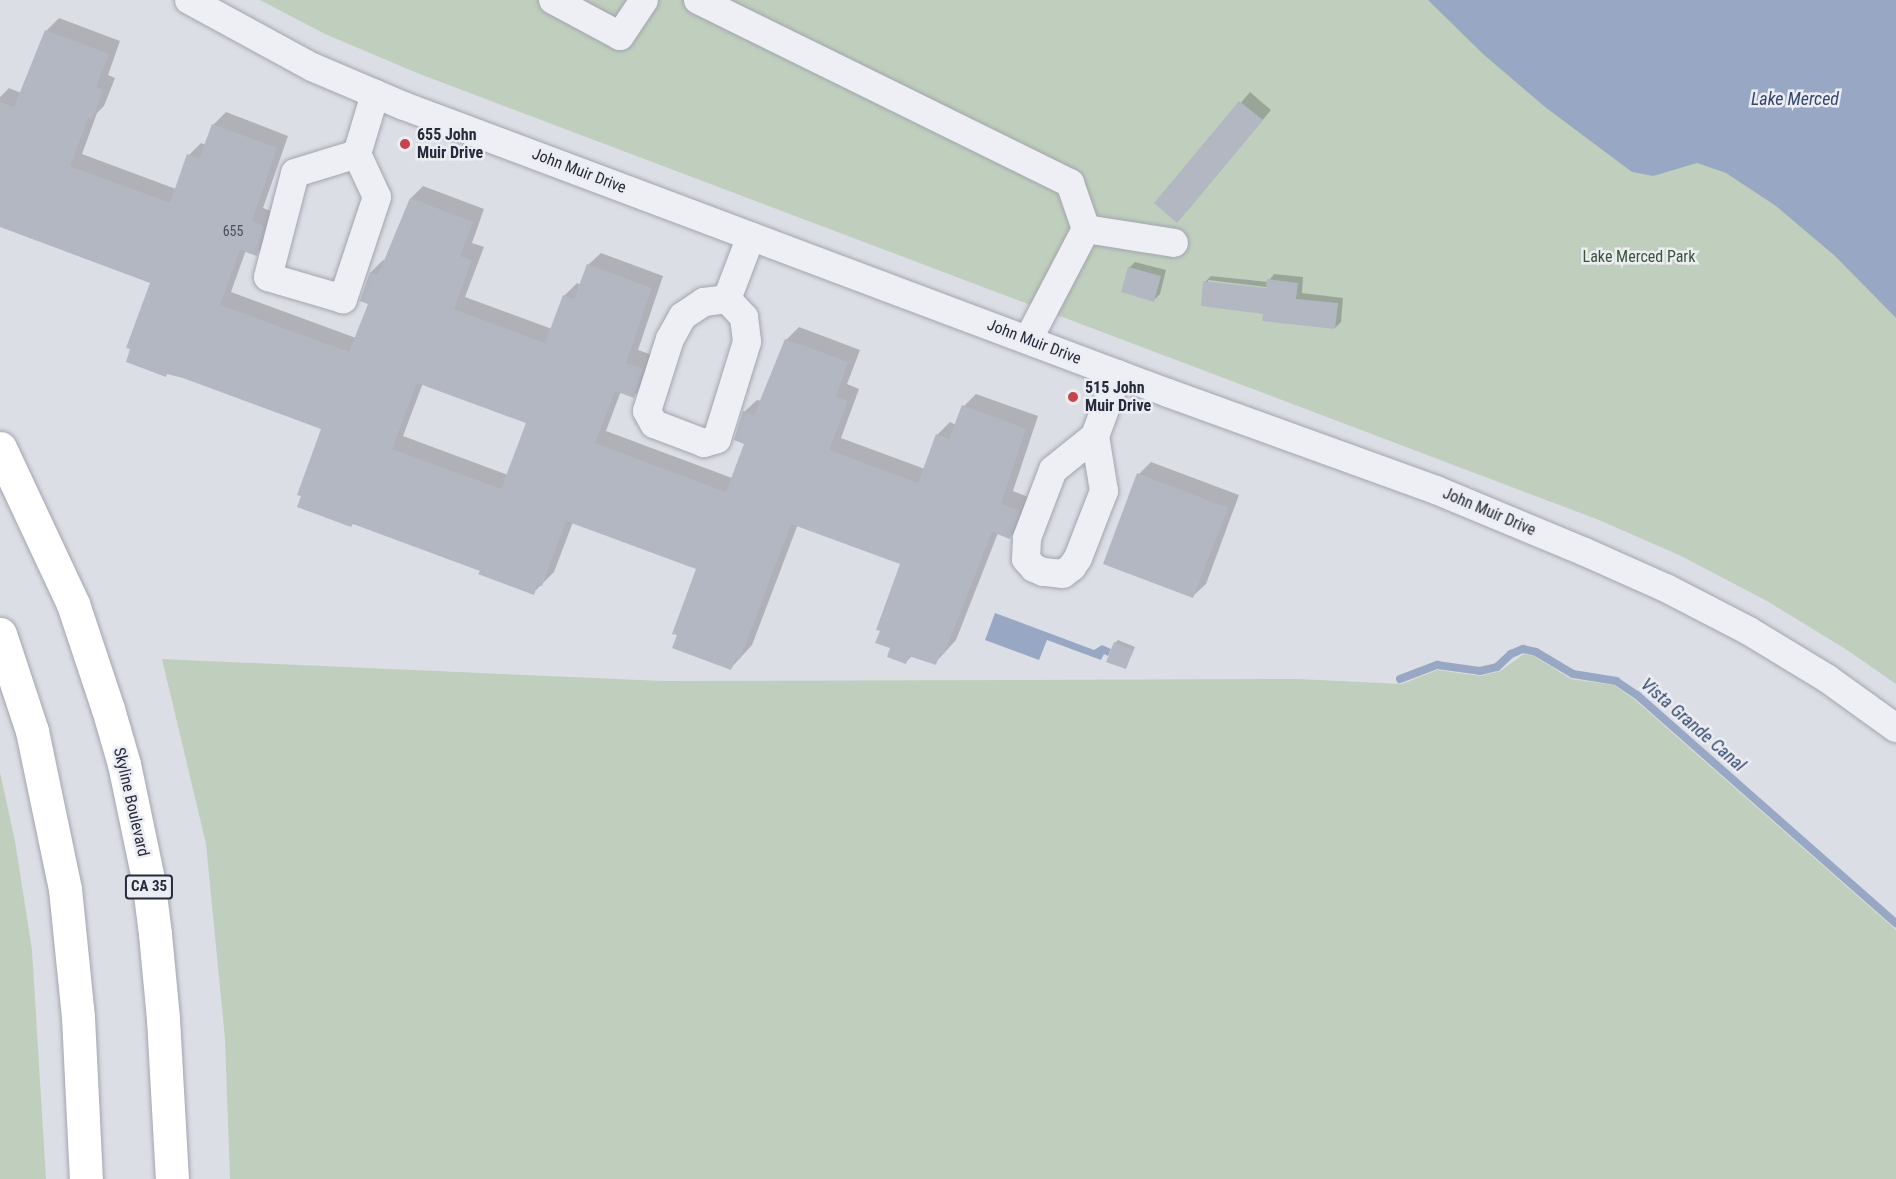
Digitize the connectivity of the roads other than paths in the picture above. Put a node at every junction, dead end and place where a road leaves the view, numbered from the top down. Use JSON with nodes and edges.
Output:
{"nodes":[{"id":1,"x":189,"y":0,"type":"edge"},
{"id":2,"x":553,"y":0,"type":"edge"},
{"id":3,"x":644,"y":0,"type":"edge"},
{"id":4,"x":698,"y":0,"type":"edge"},
{"id":5,"x":375,"y":94,"type":"junction"},
{"id":6,"x":357,"y":154,"type":"junction"},
{"id":7,"x":1086,"y":229,"type":"junction"},
{"id":8,"x":751,"y":236,"type":"junction"},
{"id":9,"x":1174,"y":243,"type":"dead end"},
{"id":10,"x":727,"y":299,"type":"junction"},
{"id":11,"x":1028,"y":340,"type":"junction"},
{"id":12,"x":1118,"y":374,"type":"junction"},
{"id":13,"x":1095,"y":435,"type":"dead end"},
{"id":14,"x":0,"y":448,"type":"edge"},
{"id":15,"x":0,"y":634,"type":"edge"},
{"id":16,"x":1896,"y":728,"type":"edge"},
{"id":17,"x":87,"y":1179,"type":"edge"},
{"id":18,"x":172,"y":1179,"type":"edge"}],
"edges":[{"from":1,"to":5,"type":"street","name":"John Muir Drive"},
{"from":2,"to":3,"type":"street"},
{"from":4,"to":7,"type":"street"},
{"from":5,"to":6,"type":"street"},
{"from":5,"to":8,"type":"street","name":"John Muir Drive"},
{"from":6,"to":6,"type":"street"},
{"from":7,"to":9,"type":"street"},
{"from":7,"to":11,"type":"street"},
{"from":8,"to":10,"type":"street"},
{"from":8,"to":11,"type":"street","name":"John Muir Drive"},
{"from":10,"to":10,"type":"street"},
{"from":11,"to":12,"type":"street","name":"John Muir Drive"},
{"from":12,"to":13,"type":"street"},
{"from":12,"to":16,"type":"street","name":"John Muir Drive"},
{"from":14,"to":18,"type":"main road","name":"Skyline Boulevard","number":"CA 35"},
{"from":15,"to":17,"type":"main road"}]}
